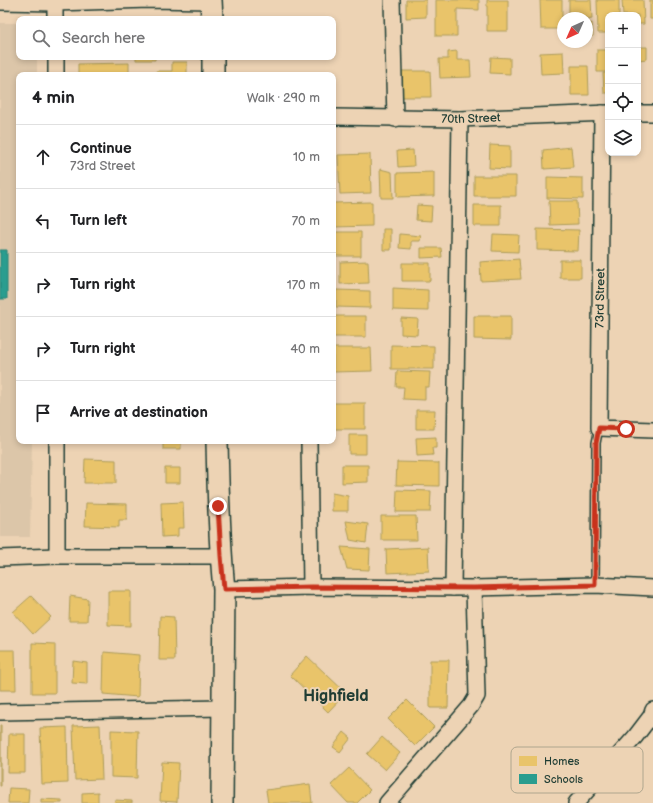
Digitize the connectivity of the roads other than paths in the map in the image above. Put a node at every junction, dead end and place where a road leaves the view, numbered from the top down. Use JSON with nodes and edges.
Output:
{"nodes":[{"id":1,"x":149,"y":0,"type":"edge"},
{"id":2,"x":392,"y":0,"type":"edge"},
{"id":3,"x":0,"y":2,"type":"edge"},
{"id":4,"x":55,"y":3,"type":"junction"},
{"id":5,"x":212,"y":7,"type":"edge"},
{"id":6,"x":56,"y":16,"type":"edge"},
{"id":7,"x":56,"y":60,"type":"edge"},
{"id":8,"x":213,"y":60,"type":"edge"},
{"id":9,"x":56,"y":72,"type":"edge"},
{"id":10,"x":213,"y":72,"type":"edge"},
{"id":11,"x":605,"y":113,"type":"edge"},
{"id":12,"x":641,"y":113,"type":"edge"},
{"id":13,"x":653,"y":113,"type":"edge"},
{"id":14,"x":336,"y":117,"type":"edge"},
{"id":15,"x":395,"y":119,"type":"junction"},
{"id":16,"x":460,"y":119,"type":"junction"},
{"id":17,"x":599,"y":428,"type":"junction"},
{"id":18,"x":653,"y":430,"type":"edge"},
{"id":19,"x":57,"y":444,"type":"edge"},
{"id":20,"x":217,"y":444,"type":"edge"},
{"id":21,"x":308,"y":444,"type":"edge"},
{"id":22,"x":57,"y":556,"type":"junction"},
{"id":23,"x":221,"y":556,"type":"junction"},
{"id":24,"x":0,"y":558,"type":"edge"},
{"id":25,"x":595,"y":585,"type":"junction"},
{"id":26,"x":311,"y":587,"type":"junction"},
{"id":27,"x":453,"y":588,"type":"junction"},
{"id":28,"x":474,"y":588,"type":"junction"},
{"id":29,"x":653,"y":588,"type":"edge"},
{"id":30,"x":224,"y":589,"type":"junction"},
{"id":31,"x":222,"y":708,"type":"junction"},
{"id":32,"x":653,"y":710,"type":"edge"},
{"id":33,"x":0,"y":712,"type":"edge"},
{"id":34,"x":626,"y":747,"type":"edge"},
{"id":35,"x":585,"y":793,"type":"edge"},
{"id":36,"x":222,"y":803,"type":"edge"},
{"id":37,"x":386,"y":803,"type":"edge"},
{"id":38,"x":576,"y":803,"type":"edge"}],
"edges":[{"from":1,"to":4,"type":"street"},
{"from":1,"to":5,"type":"street"},
{"from":2,"to":15,"type":"street"},
{"from":3,"to":4,"type":"street"},
{"from":4,"to":6,"type":"street"},
{"from":7,"to":9,"type":"street"},
{"from":8,"to":10,"type":"street"},
{"from":11,"to":16,"type":"street","name":"70th Street"},
{"from":11,"to":17,"type":"street","name":"73rd Street"},
{"from":12,"to":13,"type":"street"},
{"from":14,"to":15,"type":"street","name":"70th Street"},
{"from":15,"to":16,"type":"street","name":"70th Street"},
{"from":16,"to":27,"type":"street"},
{"from":17,"to":18,"type":"street"},
{"from":17,"to":25,"type":"lane"},
{"from":19,"to":22,"type":"street"},
{"from":20,"to":23,"type":"street"},
{"from":21,"to":26,"type":"street"},
{"from":22,"to":23,"type":"street"},
{"from":22,"to":24,"type":"street"},
{"from":23,"to":30,"type":"street"},
{"from":25,"to":28,"type":"street"},
{"from":25,"to":29,"type":"street"},
{"from":26,"to":27,"type":"street"},
{"from":26,"to":30,"type":"street"},
{"from":27,"to":28,"type":"street"},
{"from":28,"to":37,"type":"street"},
{"from":30,"to":31,"type":"street"},
{"from":31,"to":33,"type":"street"},
{"from":31,"to":36,"type":"street"},
{"from":32,"to":34,"type":"street"},
{"from":35,"to":38,"type":"street"}]}
